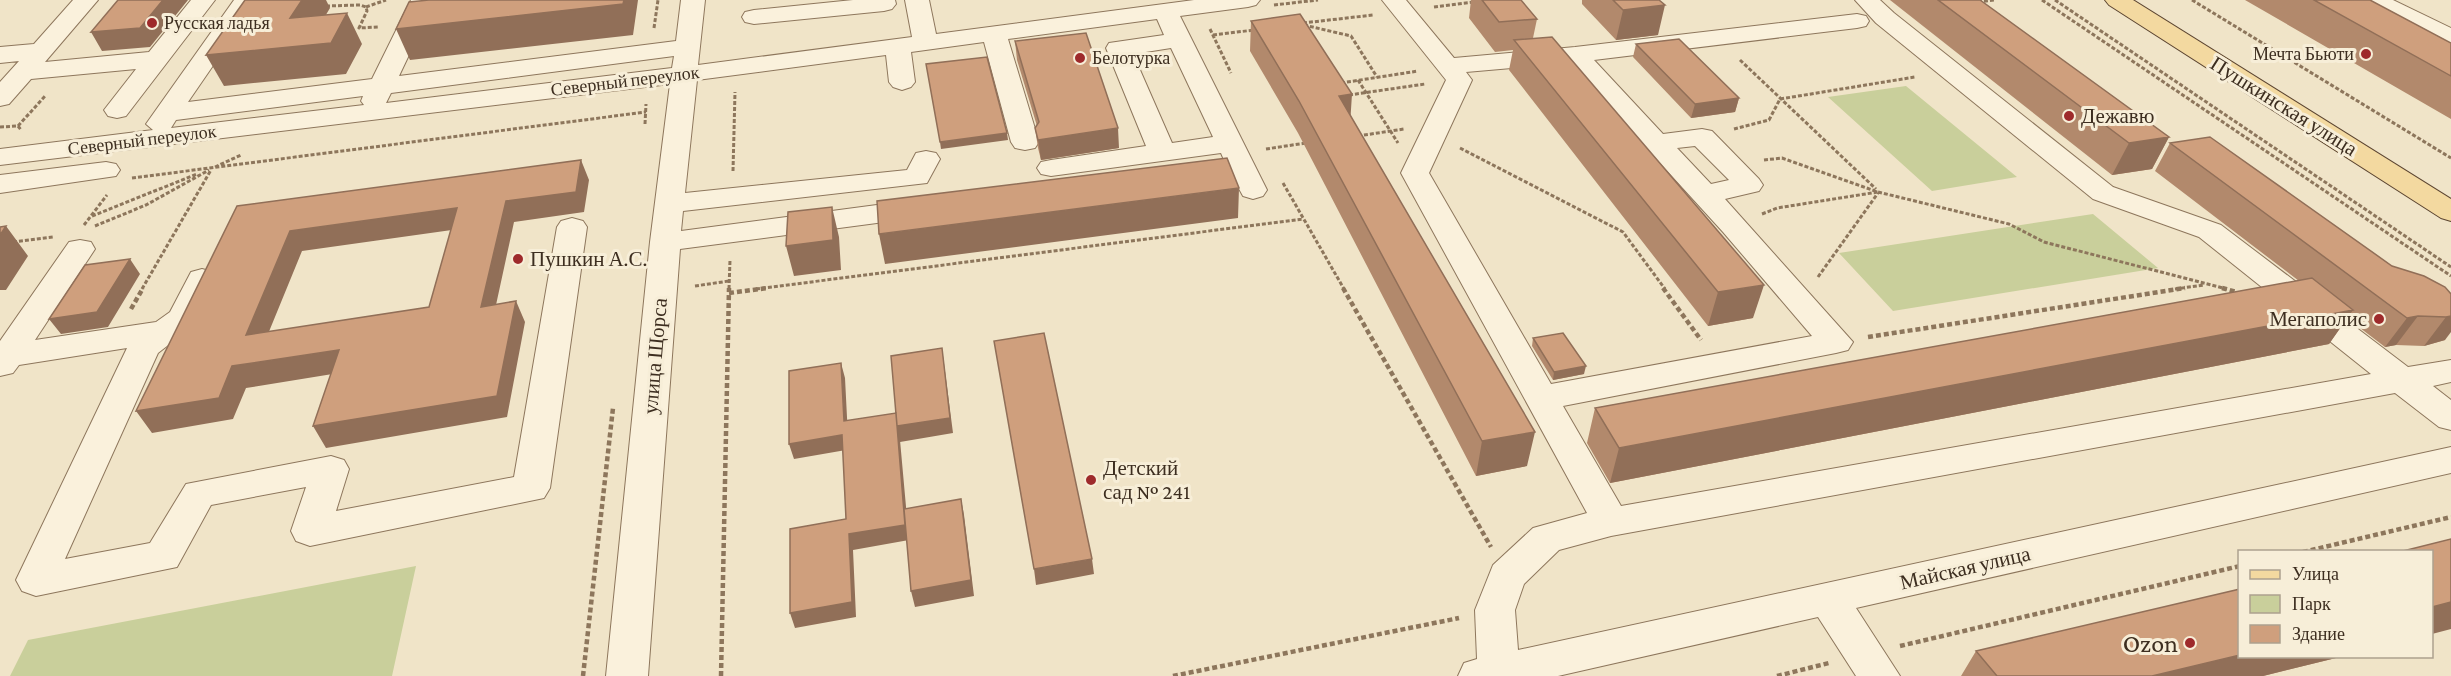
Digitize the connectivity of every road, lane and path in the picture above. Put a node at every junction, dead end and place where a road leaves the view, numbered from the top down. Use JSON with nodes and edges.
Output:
{"nodes":[{"id":1,"x":86,"y":0,"type":"edge"},
{"id":2,"x":110,"y":0,"type":"edge"},
{"id":3,"x":203,"y":0,"type":"edge"},
{"id":4,"x":250,"y":0,"type":"edge"},
{"id":5,"x":386,"y":0,"type":"edge"},
{"id":6,"x":693,"y":0,"type":"edge"},
{"id":7,"x":883,"y":0,"type":"edge"},
{"id":8,"x":917,"y":0,"type":"edge"},
{"id":9,"x":1248,"y":0,"type":"edge"},
{"id":10,"x":1995,"y":0,"type":"edge"},
{"id":11,"x":2042,"y":0,"type":"edge"},
{"id":12,"x":2055,"y":0,"type":"edge"},
{"id":13,"x":2117,"y":0,"type":"edge"},
{"id":14,"x":2192,"y":0,"type":"edge"},
{"id":15,"x":1480,"y":1,"type":"edge"},
{"id":16,"x":1975,"y":2,"type":"edge"},
{"id":17,"x":429,"y":4,"type":"edge"},
{"id":18,"x":1399,"y":5,"type":"edge"},
{"id":19,"x":322,"y":7,"type":"dead end"},
{"id":20,"x":366,"y":7,"type":"junction"},
{"id":21,"x":2367,"y":8,"type":"edge"},
{"id":22,"x":1862,"y":10,"type":"edge"},
{"id":23,"x":1165,"y":11,"type":"junction"},
{"id":24,"x":754,"y":17,"type":"dead end"},
{"id":25,"x":1208,"y":24,"type":"dead end"},
{"id":26,"x":384,"y":27,"type":"dead end"},
{"id":27,"x":359,"y":28,"type":"junction"},
{"id":28,"x":1260,"y":29,"type":"edge"},
{"id":29,"x":350,"y":32,"type":"dead end"},
{"id":30,"x":994,"y":34,"type":"junction"},
{"id":31,"x":1213,"y":35,"type":"junction"},
{"id":32,"x":1716,"y":38,"type":"junction"},
{"id":33,"x":1179,"y":40,"type":"junction"},
{"id":34,"x":926,"y":43,"type":"junction"},
{"id":35,"x":898,"y":46,"type":"junction"},
{"id":36,"x":2446,"y":48,"type":"edge"},
{"id":37,"x":0,"y":55,"type":"edge"},
{"id":38,"x":1575,"y":55,"type":"junction"},
{"id":39,"x":157,"y":59,"type":"junction"},
{"id":40,"x":46,"y":60,"type":"junction"},
{"id":41,"x":687,"y":61,"type":"junction"},
{"id":42,"x":1951,"y":71,"type":"junction"},
{"id":43,"x":1454,"y":73,"type":"junction"},
{"id":44,"x":1377,"y":77,"type":"junction"},
{"id":45,"x":1358,"y":80,"type":"junction"},
{"id":46,"x":902,"y":82,"type":"dead end"},
{"id":47,"x":1236,"y":83,"type":"dead end"},
{"id":48,"x":1341,"y":83,"type":"edge"},
{"id":49,"x":381,"y":86,"type":"junction"},
{"id":50,"x":736,"y":90,"type":"dead end"},
{"id":51,"x":1367,"y":92,"type":"junction"},
{"id":52,"x":1348,"y":95,"type":"edge"},
{"id":53,"x":0,"y":98,"type":"edge"},
{"id":54,"x":1780,"y":99,"type":"junction"},
{"id":55,"x":117,"y":110,"type":"dead end"},
{"id":56,"x":646,"y":112,"type":"dead end"},
{"id":57,"x":168,"y":113,"type":"junction"},
{"id":58,"x":367,"y":113,"type":"junction"},
{"id":59,"x":1391,"y":131,"type":"junction"},
{"id":60,"x":1433,"y":135,"type":"junction"},
{"id":61,"x":1356,"y":136,"type":"edge"},
{"id":62,"x":1702,"y":136,"type":"junction"},
{"id":63,"x":150,"y":140,"type":"junction"},
{"id":64,"x":1262,"y":140,"type":"dead end"},
{"id":65,"x":1026,"y":142,"type":"dead end"},
{"id":66,"x":1310,"y":143,"type":"edge"},
{"id":67,"x":1656,"y":143,"type":"junction"},
{"id":68,"x":251,"y":150,"type":"dead end"},
{"id":69,"x":1162,"y":152,"type":"junction"},
{"id":70,"x":0,"y":157,"type":"edge"},
{"id":71,"x":2451,"y":158,"type":"edge"},
{"id":72,"x":926,"y":159,"type":"dead end"},
{"id":73,"x":1271,"y":159,"type":"dead end"},
{"id":74,"x":1246,"y":161,"type":"junction"},
{"id":75,"x":1728,"y":163,"type":"junction"},
{"id":76,"x":212,"y":168,"type":"junction"},
{"id":77,"x":115,"y":179,"type":"junction"},
{"id":78,"x":1281,"y":179,"type":"dead end"},
{"id":79,"x":0,"y":184,"type":"edge"},
{"id":80,"x":1878,"y":192,"type":"junction"},
{"id":81,"x":1704,"y":194,"type":"junction"},
{"id":82,"x":732,"y":198,"type":"junction"},
{"id":83,"x":669,"y":204,"type":"junction"},
{"id":84,"x":951,"y":204,"type":"edge"},
{"id":85,"x":2451,"y":212,"type":"edge"},
{"id":86,"x":91,"y":216,"type":"junction"},
{"id":87,"x":1303,"y":219,"type":"junction"},
{"id":88,"x":1734,"y":226,"type":"junction"},
{"id":89,"x":572,"y":227,"type":"dead end"},
{"id":90,"x":730,"y":234,"type":"junction"},
{"id":91,"x":75,"y":237,"type":"junction"},
{"id":92,"x":665,"y":242,"type":"junction"},
{"id":93,"x":11,"y":243,"type":"dead end"},
{"id":94,"x":208,"y":266,"type":"edge"},
{"id":95,"x":2451,"y":267,"type":"edge"},
{"id":96,"x":2451,"y":276,"type":"edge"},
{"id":97,"x":2208,"y":285,"type":"junction"},
{"id":98,"x":729,"y":293,"type":"junction"},
{"id":99,"x":2242,"y":293,"type":"edge"},
{"id":100,"x":1801,"y":301,"type":"junction"},
{"id":101,"x":33,"y":317,"type":"junction"},
{"id":102,"x":0,"y":321,"type":"edge"},
{"id":103,"x":167,"y":331,"type":"junction"},
{"id":104,"x":114,"y":339,"type":"junction"},
{"id":105,"x":1836,"y":342,"type":"junction"},
{"id":106,"x":4,"y":360,"type":"edge"},
{"id":107,"x":1719,"y":364,"type":"junction"},
{"id":108,"x":2451,"y":371,"type":"edge"},
{"id":109,"x":2402,"y":380,"type":"junction"},
{"id":110,"x":1542,"y":398,"type":"junction"},
{"id":111,"x":2451,"y":418,"type":"edge"},
{"id":112,"x":2445,"y":467,"type":"edge"},
{"id":113,"x":2451,"y":517,"type":"edge"},
{"id":114,"x":1611,"y":522,"type":"junction"},
{"id":115,"x":2311,"y":550,"type":"edge"},
{"id":116,"x":2238,"y":567,"type":"edge"},
{"id":117,"x":1507,"y":576,"type":"junction"},
{"id":118,"x":1827,"y":598,"type":"junction"},
{"id":119,"x":1496,"y":610,"type":"junction"},
{"id":120,"x":1871,"y":665,"type":"edge"},
{"id":121,"x":1493,"y":675,"type":"edge"},
{"id":122,"x":627,"y":676,"type":"edge"},
{"id":123,"x":721,"y":676,"type":"edge"},
{"id":124,"x":1173,"y":676,"type":"edge"},
{"id":125,"x":1777,"y":676,"type":"edge"}],
"edges":[{"from":1,"to":40,"type":"street"},
{"from":2,"to":40,"type":"street"},
{"from":3,"to":39,"type":"street"},
{"from":4,"to":57,"type":"street"},
{"from":5,"to":20,"type":"path"},
{"from":6,"to":41,"type":"street","name":"улица Щорса"},
{"from":7,"to":24,"type":"street"},
{"from":8,"to":34,"type":"street"},
{"from":9,"to":23,"type":"street","name":"Северный переулок"},
{"from":10,"to":16,"type":"path"},
{"from":11,"to":96,"type":"path"},
{"from":12,"to":95,"type":"path"},
{"from":13,"to":85,"type":"main road","name":"Пушкинская улица"},
{"from":14,"to":71,"type":"path"},
{"from":15,"to":18,"type":"path"},
{"from":17,"to":49,"type":"street"},
{"from":18,"to":43,"type":"street"},
{"from":18,"to":44,"type":"path"},
{"from":19,"to":20,"type":"path"},
{"from":20,"to":27,"type":"path"},
{"from":21,"to":36,"type":"street"},
{"from":22,"to":32,"type":"street"},
{"from":22,"to":42,"type":"street"},
{"from":23,"to":30,"type":"street","name":"Северный переулок"},
{"from":23,"to":33,"type":"street"},
{"from":25,"to":31,"type":"path"},
{"from":26,"to":27,"type":"path"},
{"from":27,"to":29,"type":"path"},
{"from":28,"to":31,"type":"path"},
{"from":30,"to":34,"type":"street","name":"Северный переулок"},
{"from":30,"to":65,"type":"street"},
{"from":31,"to":47,"type":"path"},
{"from":32,"to":38,"type":"street"},
{"from":32,"to":54,"type":"path"},
{"from":33,"to":69,"type":"street"},
{"from":33,"to":74,"type":"street"},
{"from":34,"to":35,"type":"street","name":"Северный переулок"},
{"from":35,"to":41,"type":"street","name":"Северный переулок"},
{"from":35,"to":46,"type":"street"},
{"from":37,"to":40,"type":"street"},
{"from":38,"to":43,"type":"street"},
{"from":38,"to":67,"type":"street"},
{"from":39,"to":40,"type":"street"},
{"from":39,"to":55,"type":"street"},
{"from":40,"to":53,"type":"street"},
{"from":41,"to":49,"type":"street"},
{"from":41,"to":58,"type":"street","name":"Северный переулок"},
{"from":41,"to":83,"type":"street","name":"улица Щорса"},
{"from":42,"to":54,"type":"path"},
{"from":42,"to":109,"type":"street"},
{"from":43,"to":44,"type":"path"},
{"from":43,"to":51,"type":"path"},
{"from":43,"to":60,"type":"street"},
{"from":44,"to":45,"type":"path"},
{"from":45,"to":48,"type":"path"},
{"from":45,"to":51,"type":"path"},
{"from":49,"to":57,"type":"street"},
{"from":49,"to":58,"type":"street"},
{"from":50,"to":82,"type":"path"},
{"from":51,"to":52,"type":"path"},
{"from":51,"to":59,"type":"path"},
{"from":54,"to":62,"type":"path"},
{"from":54,"to":80,"type":"path"},
{"from":56,"to":76,"type":"path"},
{"from":57,"to":63,"type":"street"},
{"from":58,"to":63,"type":"street","name":"Северный переулок"},
{"from":59,"to":60,"type":"path"},
{"from":59,"to":61,"type":"path"},
{"from":60,"to":107,"type":"path"},
{"from":60,"to":110,"type":"street"},
{"from":62,"to":67,"type":"street"},
{"from":62,"to":75,"type":"street"},
{"from":63,"to":70,"type":"street","name":"Северный переулок"},
{"from":64,"to":74,"type":"path"},
{"from":66,"to":74,"type":"path"},
{"from":67,"to":81,"type":"street"},
{"from":68,"to":76,"type":"path"},
{"from":69,"to":74,"type":"street"},
{"from":69,"to":74,"type":"street"},
{"from":72,"to":82,"type":"street"},
{"from":73,"to":74,"type":"path"},
{"from":75,"to":80,"type":"path"},
{"from":75,"to":81,"type":"street"},
{"from":76,"to":77,"type":"path"},
{"from":76,"to":86,"type":"path"},
{"from":76,"to":91,"type":"path"},
{"from":76,"to":104,"type":"path"},
{"from":77,"to":79,"type":"street"},
{"from":77,"to":86,"type":"path"},
{"from":78,"to":87,"type":"path"},
{"from":80,"to":88,"type":"path"},
{"from":80,"to":97,"type":"path"},
{"from":80,"to":100,"type":"path"},
{"from":81,"to":88,"type":"street"},
{"from":82,"to":83,"type":"street"},
{"from":83,"to":92,"type":"street","name":"улица Щорса"},
{"from":84,"to":90,"type":"street"},
{"from":86,"to":91,"type":"path"},
{"from":87,"to":98,"type":"path"},
{"from":87,"to":117,"type":"path"},
{"from":88,"to":100,"type":"street"},
{"from":89,"to":103,"type":"street"},
{"from":90,"to":92,"type":"street"},
{"from":90,"to":98,"type":"path"},
{"from":91,"to":93,"type":"path"},
{"from":91,"to":101,"type":"street"},
{"from":92,"to":122,"type":"street","name":"улица Щорса"},
{"from":94,"to":103,"type":"street"},
{"from":97,"to":99,"type":"path"},
{"from":97,"to":105,"type":"path"},
{"from":98,"to":123,"type":"path"},
{"from":100,"to":105,"type":"street"},
{"from":101,"to":102,"type":"street"},
{"from":101,"to":106,"type":"street"},
{"from":103,"to":104,"type":"street"},
{"from":104,"to":106,"type":"street"},
{"from":105,"to":107,"type":"street"},
{"from":107,"to":110,"type":"street"},
{"from":108,"to":109,"type":"street"},
{"from":109,"to":111,"type":"street"},
{"from":109,"to":114,"type":"street"},
{"from":110,"to":114,"type":"street"},
{"from":112,"to":118,"type":"street","name":"Майская улица"},
{"from":113,"to":115,"type":"path"},
{"from":114,"to":117,"type":"street"},
{"from":116,"to":120,"type":"path"},
{"from":117,"to":119,"type":"street"},
{"from":118,"to":120,"type":"street"},
{"from":118,"to":121,"type":"street","name":"Майская улица"},
{"from":119,"to":121,"type":"street"},
{"from":119,"to":124,"type":"path"},
{"from":120,"to":125,"type":"path"}]}
